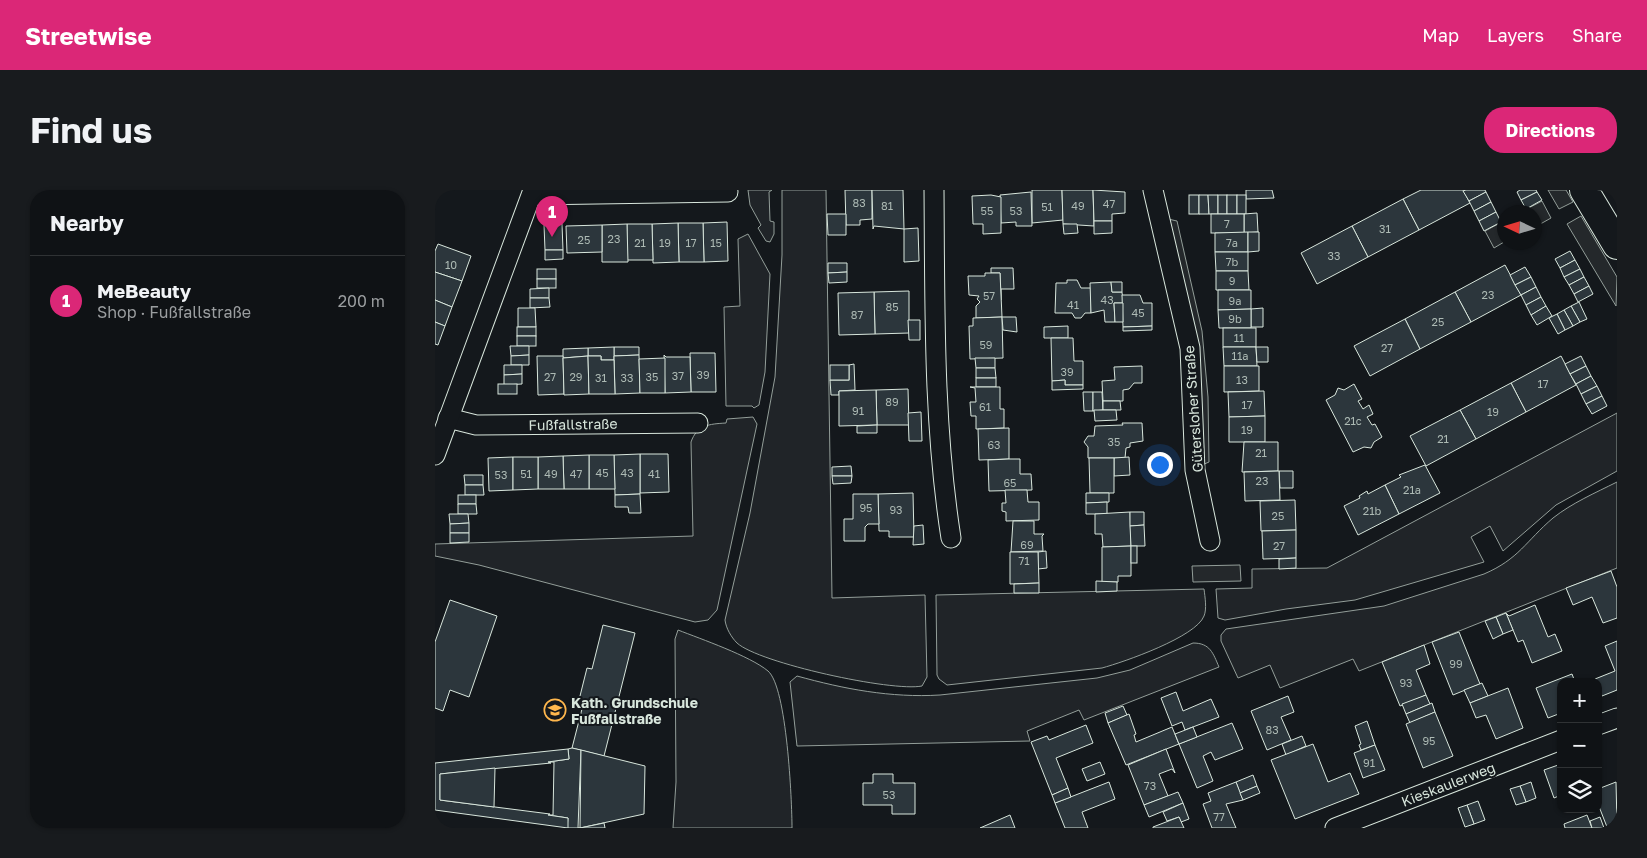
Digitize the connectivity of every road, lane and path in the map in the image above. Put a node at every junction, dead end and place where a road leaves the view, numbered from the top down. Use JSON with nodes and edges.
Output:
{"nodes":[{"id":1,"x":934,"y":190,"type":"edge"},
{"id":2,"x":1153,"y":190,"type":"edge"},
{"id":3,"x":1584,"y":190,"type":"edge"},
{"id":4,"x":533,"y":192,"type":"edge"},
{"id":5,"x":728,"y":192,"type":"dead end"},
{"id":6,"x":1617,"y":245,"type":"edge"},
{"id":7,"x":448,"y":418,"type":"junction"},
{"id":8,"x":698,"y":423,"type":"dead end"},
{"id":9,"x":435,"y":455,"type":"edge"},
{"id":10,"x":951,"y":538,"type":"dead end"},
{"id":11,"x":1211,"y":541,"type":"dead end"},
{"id":12,"x":1617,"y":718,"type":"edge"},
{"id":13,"x":1602,"y":724,"type":"edge"},
{"id":14,"x":1557,"y":742,"type":"edge"},
{"id":15,"x":1335,"y":828,"type":"edge"}],
"edges":[{"from":1,"to":10,"type":"street"},
{"from":2,"to":11,"type":"street","name":"Gütersloher Straße"},
{"from":3,"to":6,"type":"street"},
{"from":4,"to":5,"type":"street"},
{"from":4,"to":7,"type":"street"},
{"from":7,"to":8,"type":"street","name":"Fußfallstraße"},
{"from":7,"to":9,"type":"street"},
{"from":12,"to":13,"type":"street"},
{"from":14,"to":15,"type":"street","name":"Kieskaulerweg"}]}
